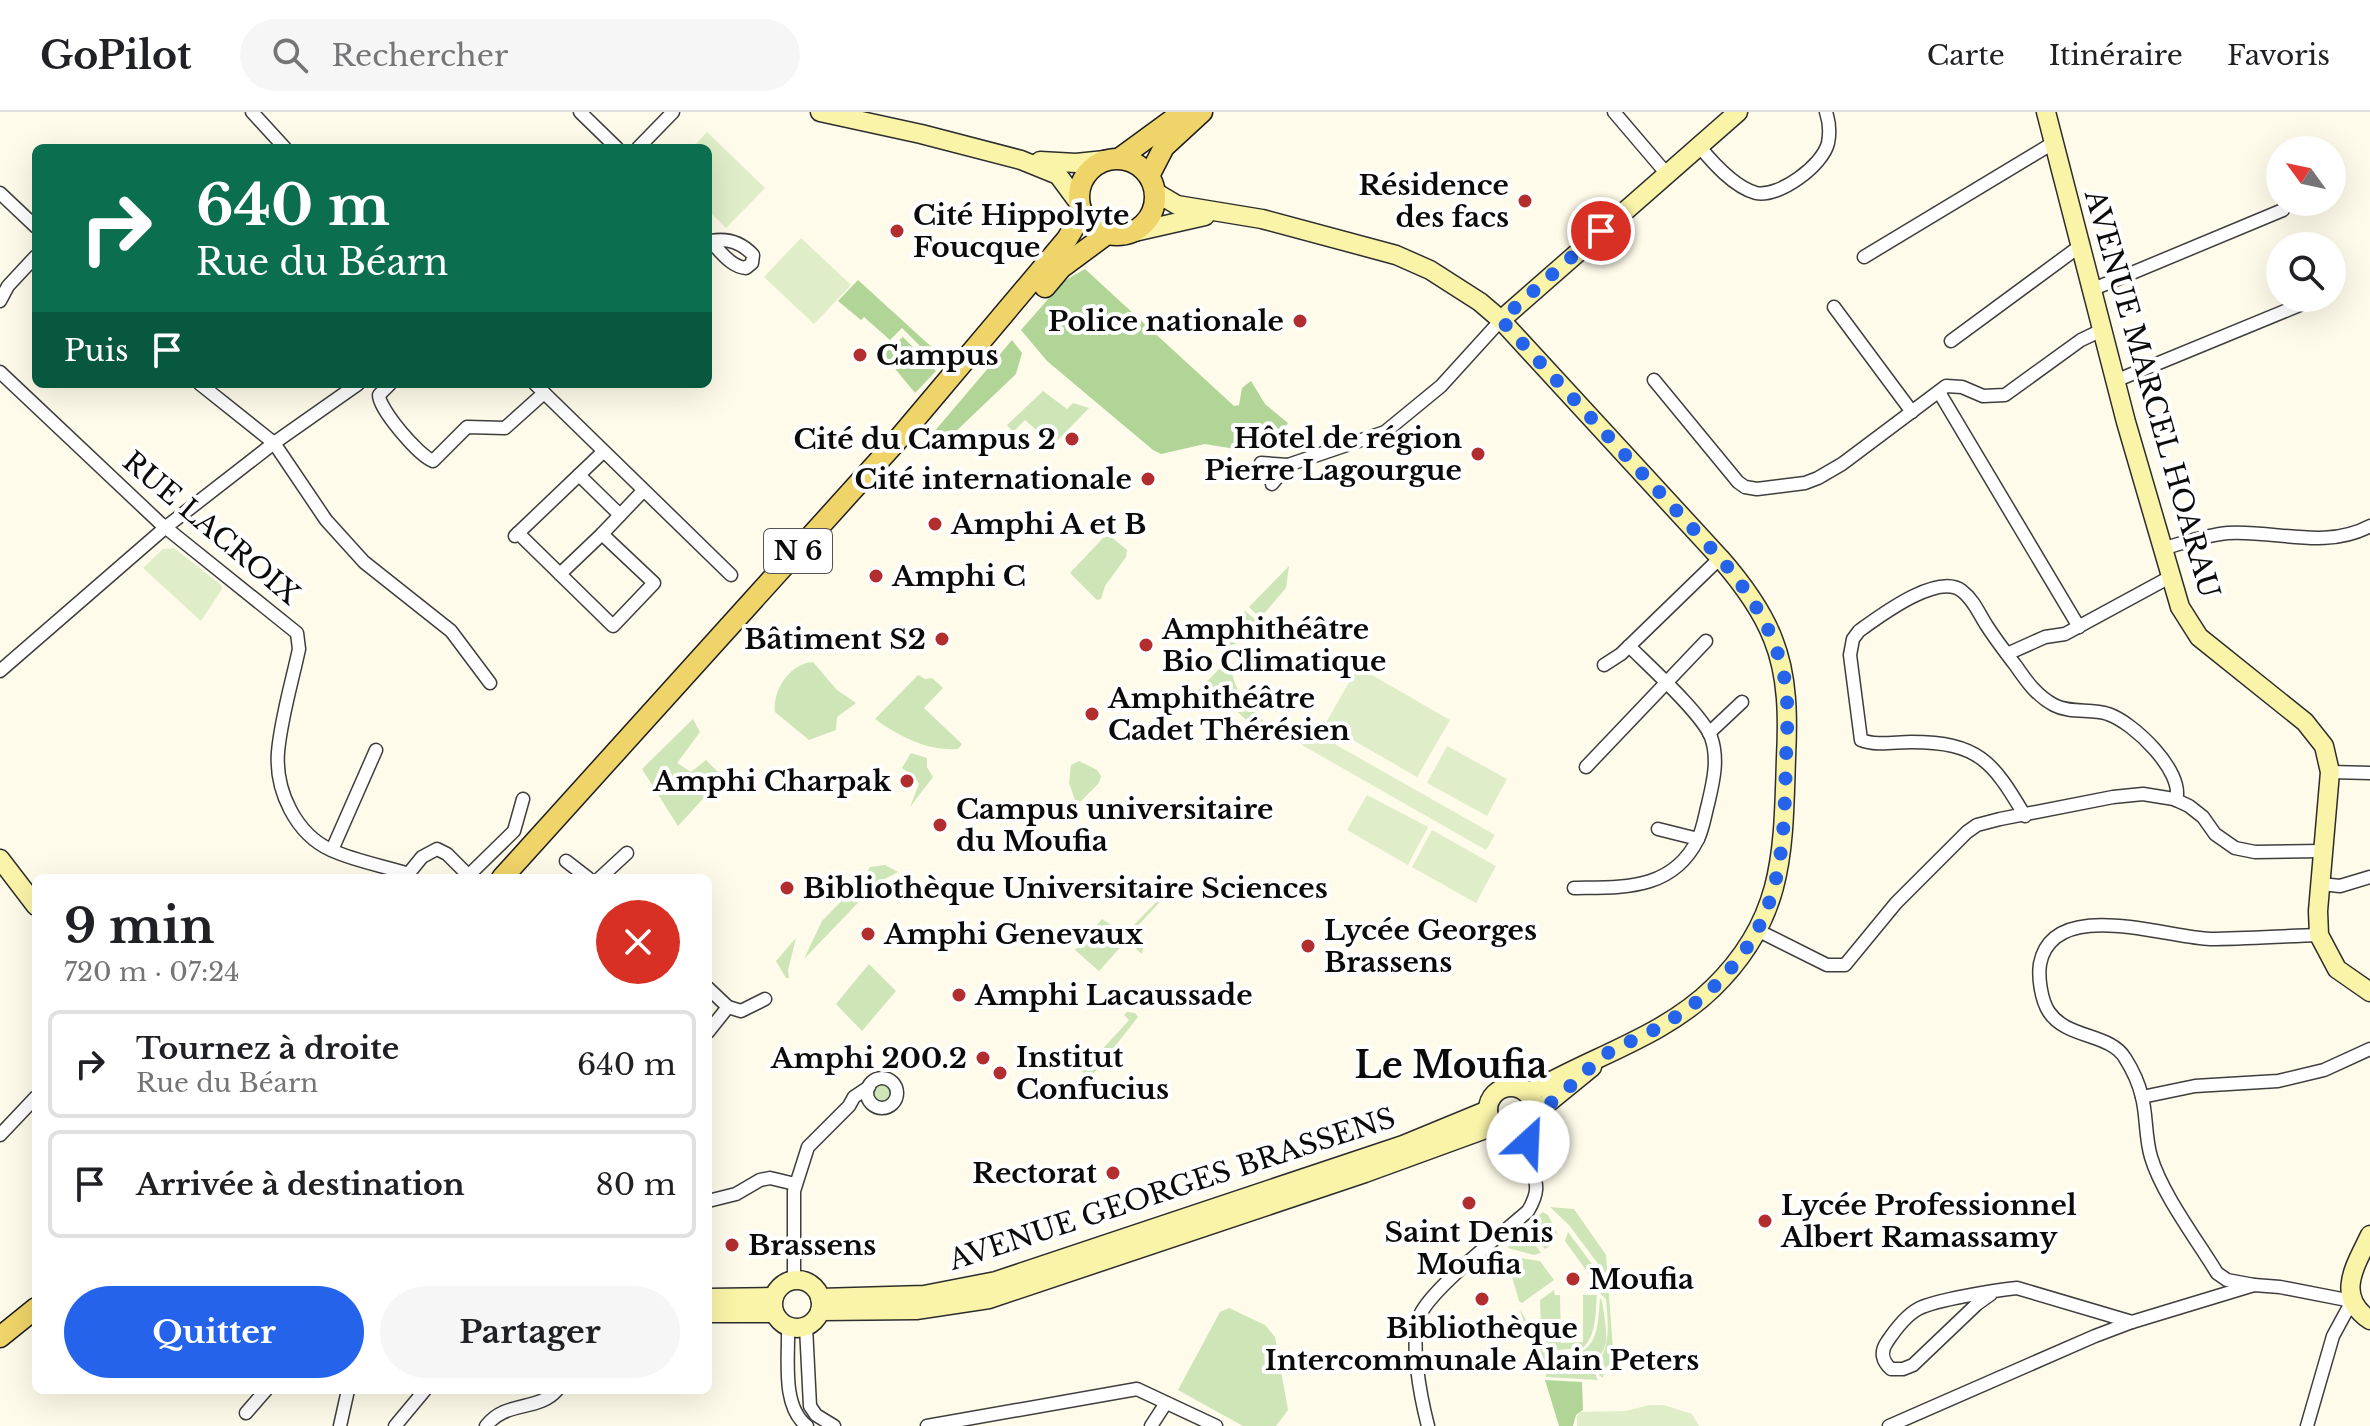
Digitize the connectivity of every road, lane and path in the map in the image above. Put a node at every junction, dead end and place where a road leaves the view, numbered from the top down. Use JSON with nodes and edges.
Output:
{"nodes":[{"id":1,"x":252,"y":112,"type":"edge"},
{"id":2,"x":580,"y":112,"type":"edge"},
{"id":3,"x":673,"y":112,"type":"edge"},
{"id":4,"x":820,"y":112,"type":"edge"},
{"id":5,"x":1183,"y":112,"type":"edge"},
{"id":6,"x":1202,"y":112,"type":"edge"},
{"id":7,"x":1614,"y":112,"type":"edge"},
{"id":8,"x":1738,"y":112,"type":"edge"},
{"id":9,"x":1826,"y":112,"type":"edge"},
{"id":10,"x":2046,"y":112,"type":"edge"},
{"id":11,"x":2053,"y":143,"type":"junction"},
{"id":12,"x":281,"y":144,"type":"edge"},
{"id":13,"x":613,"y":144,"type":"edge"},
{"id":14,"x":642,"y":144,"type":"edge"},
{"id":15,"x":1699,"y":146,"type":"junction"},
{"id":16,"x":1112,"y":159,"type":"junction"},
{"id":17,"x":1021,"y":160,"type":"junction"},
{"id":18,"x":1666,"y":173,"type":"junction"},
{"id":19,"x":1152,"y":184,"type":"junction"},
{"id":20,"x":0,"y":193,"type":"edge"},
{"id":21,"x":1080,"y":208,"type":"junction"},
{"id":22,"x":1224,"y":213,"type":"junction"},
{"id":23,"x":2269,"y":216,"type":"edge"},
{"id":24,"x":32,"y":223,"type":"edge"},
{"id":25,"x":1130,"y":233,"type":"junction"},
{"id":26,"x":1107,"y":234,"type":"junction"},
{"id":27,"x":2080,"y":246,"type":"junction"},
{"id":28,"x":1864,"y":257,"type":"dead end"},
{"id":29,"x":32,"y":260,"type":"edge"},
{"id":30,"x":2091,"y":290,"type":"junction"},
{"id":31,"x":0,"y":301,"type":"edge"},
{"id":32,"x":1834,"y":307,"type":"dead end"},
{"id":33,"x":2283,"y":312,"type":"edge"},
{"id":34,"x":1501,"y":320,"type":"junction"},
{"id":35,"x":2102,"y":330,"type":"junction"},
{"id":36,"x":1951,"y":341,"type":"dead end"},
{"id":37,"x":0,"y":372,"type":"edge"},
{"id":38,"x":1654,"y":380,"type":"dead end"},
{"id":39,"x":2115,"y":381,"type":"junction"},
{"id":40,"x":205,"y":388,"type":"edge"},
{"id":41,"x":352,"y":388,"type":"edge"},
{"id":42,"x":386,"y":388,"type":"edge"},
{"id":43,"x":540,"y":389,"type":"edge"},
{"id":44,"x":1939,"y":392,"type":"junction"},
{"id":45,"x":1912,"y":412,"type":"junction"},
{"id":46,"x":274,"y":443,"type":"junction"},
{"id":47,"x":603,"y":452,"type":"junction"},
{"id":48,"x":1261,"y":463,"type":"dead end"},
{"id":49,"x":1288,"y":465,"type":"junction"},
{"id":50,"x":579,"y":475,"type":"junction"},
{"id":51,"x":1272,"y":484,"type":"dead end"},
{"id":52,"x":643,"y":491,"type":"junction"},
{"id":53,"x":620,"y":515,"type":"junction"},
{"id":54,"x":2370,"y":526,"type":"edge"},
{"id":55,"x":166,"y":527,"type":"junction"},
{"id":56,"x":602,"y":534,"type":"junction"},
{"id":57,"x":2161,"y":549,"type":"junction"},
{"id":58,"x":1720,"y":558,"type":"junction"},
{"id":59,"x":560,"y":574,"type":"junction"},
{"id":60,"x":731,"y":575,"type":"dead end"},
{"id":61,"x":2170,"y":577,"type":"junction"},
{"id":62,"x":2079,"y":627,"type":"junction"},
{"id":63,"x":1706,"y":641,"type":"dead end"},
{"id":64,"x":1629,"y":646,"type":"junction"},
{"id":65,"x":2007,"y":654,"type":"junction"},
{"id":66,"x":1604,"y":665,"type":"dead end"},
{"id":67,"x":0,"y":671,"type":"edge"},
{"id":68,"x":490,"y":683,"type":"dead end"},
{"id":69,"x":1665,"y":684,"type":"junction"},
{"id":70,"x":1742,"y":702,"type":"dead end"},
{"id":71,"x":1709,"y":733,"type":"junction"},
{"id":72,"x":376,"y":750,"type":"dead end"},
{"id":73,"x":1586,"y":767,"type":"dead end"},
{"id":74,"x":2330,"y":772,"type":"junction"},
{"id":75,"x":2370,"y":773,"type":"edge"},
{"id":76,"x":523,"y":799,"type":"dead end"},
{"id":77,"x":2176,"y":800,"type":"junction"},
{"id":78,"x":2025,"y":816,"type":"junction"},
{"id":79,"x":1658,"y":829,"type":"dead end"},
{"id":80,"x":1698,"y":839,"type":"junction"},
{"id":81,"x":332,"y":850,"type":"junction"},
{"id":82,"x":2323,"y":851,"type":"junction"},
{"id":83,"x":627,"y":853,"type":"dead end"},
{"id":84,"x":0,"y":859,"type":"edge"},
{"id":85,"x":566,"y":861,"type":"dead end"},
{"id":86,"x":400,"y":874,"type":"edge"},
{"id":87,"x":408,"y":874,"type":"edge"},
{"id":88,"x":467,"y":874,"type":"edge"},
{"id":89,"x":473,"y":874,"type":"edge"},
{"id":90,"x":506,"y":874,"type":"edge"},
{"id":91,"x":522,"y":874,"type":"edge"},
{"id":92,"x":583,"y":874,"type":"edge"},
{"id":93,"x":604,"y":874,"type":"edge"},
{"id":94,"x":2370,"y":877,"type":"edge"},
{"id":95,"x":2321,"y":884,"type":"junction"},
{"id":96,"x":1574,"y":888,"type":"dead end"},
{"id":97,"x":32,"y":901,"type":"edge"},
{"id":98,"x":1757,"y":930,"type":"junction"},
{"id":99,"x":2319,"y":935,"type":"junction"},
{"id":100,"x":712,"y":992,"type":"edge"},
{"id":101,"x":2370,"y":992,"type":"edge"},
{"id":102,"x":765,"y":999,"type":"dead end"},
{"id":103,"x":728,"y":1007,"type":"junction"},
{"id":104,"x":712,"y":1027,"type":"edge"},
{"id":105,"x":2370,"y":1049,"type":"edge"},
{"id":106,"x":1610,"y":1052,"type":"junction"},
{"id":107,"x":1524,"y":1091,"type":"junction"},
{"id":108,"x":869,"y":1093,"type":"dead end"},
{"id":109,"x":2142,"y":1097,"type":"junction"},
{"id":110,"x":32,"y":1101,"type":"edge"},
{"id":111,"x":1531,"y":1120,"type":"junction"},
{"id":112,"x":1496,"y":1123,"type":"junction"},
{"id":113,"x":0,"y":1135,"type":"edge"},
{"id":114,"x":1528,"y":1155,"type":"junction"},
{"id":115,"x":795,"y":1184,"type":"junction"},
{"id":116,"x":712,"y":1200,"type":"edge"},
{"id":117,"x":2370,"y":1235,"type":"edge"},
{"id":118,"x":794,"y":1280,"type":"junction"},
{"id":119,"x":2254,"y":1285,"type":"junction"},
{"id":120,"x":1991,"y":1294,"type":"junction"},
{"id":121,"x":712,"y":1298,"type":"edge"},
{"id":122,"x":2352,"y":1301,"type":"junction"},
{"id":123,"x":774,"y":1305,"type":"junction"},
{"id":124,"x":826,"y":1307,"type":"junction"},
{"id":125,"x":32,"y":1313,"type":"edge"},
{"id":126,"x":712,"y":1313,"type":"edge"},
{"id":127,"x":2370,"y":1320,"type":"edge"},
{"id":128,"x":2132,"y":1322,"type":"junction"},
{"id":129,"x":797,"y":1327,"type":"junction"},
{"id":130,"x":17,"y":1332,"type":"edge"},
{"id":131,"x":0,"y":1352,"type":"edge"},
{"id":132,"x":263,"y":1394,"type":"edge"},
{"id":133,"x":347,"y":1394,"type":"edge"},
{"id":134,"x":422,"y":1394,"type":"edge"},
{"id":135,"x":552,"y":1394,"type":"edge"},
{"id":136,"x":1166,"y":1403,"type":"junction"},
{"id":137,"x":1918,"y":1412,"type":"junction"},
{"id":138,"x":246,"y":1413,"type":"dead end"},
{"id":139,"x":340,"y":1426,"type":"edge"},
{"id":140,"x":395,"y":1426,"type":"edge"},
{"id":141,"x":486,"y":1426,"type":"edge"},
{"id":142,"x":807,"y":1426,"type":"edge"},
{"id":143,"x":834,"y":1426,"type":"edge"},
{"id":144,"x":927,"y":1426,"type":"edge"},
{"id":145,"x":1151,"y":1426,"type":"edge"},
{"id":146,"x":1216,"y":1426,"type":"edge"},
{"id":147,"x":1428,"y":1426,"type":"edge"},
{"id":148,"x":1889,"y":1426,"type":"edge"},
{"id":149,"x":1925,"y":1426,"type":"edge"},
{"id":150,"x":2307,"y":1426,"type":"edge"}],
"edges":[{"from":1,"to":12,"type":"street"},
{"from":2,"to":13,"type":"street"},
{"from":3,"to":14,"type":"street"},
{"from":4,"to":17,"type":"street"},
{"from":5,"to":16,"type":"main road","number":"N 6"},
{"from":6,"to":19,"type":"main road"},
{"from":7,"to":18,"type":"street"},
{"from":8,"to":15,"type":"street"},
{"from":9,"to":15,"type":"street"},
{"from":10,"to":11,"type":"street","name":"AVENUE MARCEL HOARAU"},
{"from":11,"to":27,"type":"street","name":"AVENUE MARCEL HOARAU"},
{"from":11,"to":28,"type":"street"},
{"from":15,"to":18,"type":"street"},
{"from":16,"to":17,"type":"street"},
{"from":16,"to":19,"type":"main road"},
{"from":16,"to":21,"type":"main road","number":"N 6"},
{"from":17,"to":21,"type":"street"},
{"from":18,"to":34,"type":"street"},
{"from":19,"to":22,"type":"street"},
{"from":19,"to":25,"type":"main road"},
{"from":20,"to":24,"type":"street"},
{"from":21,"to":26,"type":"main road"},
{"from":21,"to":90,"type":"main road","number":"N 6"},
{"from":22,"to":25,"type":"street"},
{"from":22,"to":34,"type":"street"},
{"from":23,"to":30,"type":"street"},
{"from":25,"to":26,"type":"main road"},
{"from":26,"to":91,"type":"main road","number":"N 6"},
{"from":27,"to":30,"type":"street","name":"AVENUE MARCEL HOARAU"},
{"from":27,"to":36,"type":"street"},
{"from":29,"to":31,"type":"street"},
{"from":30,"to":35,"type":"street","name":"AVENUE MARCEL HOARAU"},
{"from":32,"to":45,"type":"street"},
{"from":33,"to":39,"type":"street"},
{"from":34,"to":49,"type":"street"},
{"from":34,"to":58,"type":"street"},
{"from":35,"to":39,"type":"street","name":"AVENUE MARCEL HOARAU"},
{"from":35,"to":44,"type":"street"},
{"from":37,"to":55,"type":"street","name":"RUE LACROIX"},
{"from":38,"to":45,"type":"street"},
{"from":39,"to":57,"type":"street","name":"AVENUE MARCEL HOARAU"},
{"from":40,"to":46,"type":"street"},
{"from":41,"to":46,"type":"street"},
{"from":42,"to":43,"type":"street"},
{"from":43,"to":47,"type":"street"},
{"from":44,"to":45,"type":"street"},
{"from":44,"to":62,"type":"street"},
{"from":46,"to":55,"type":"street"},
{"from":46,"to":68,"type":"street"},
{"from":47,"to":50,"type":"street"},
{"from":47,"to":52,"type":"street"},
{"from":48,"to":49,"type":"street"},
{"from":49,"to":51,"type":"street"},
{"from":50,"to":53,"type":"street"},
{"from":50,"to":59,"type":"street"},
{"from":52,"to":53,"type":"street"},
{"from":52,"to":60,"type":"street"},
{"from":53,"to":56,"type":"street"},
{"from":54,"to":57,"type":"street"},
{"from":55,"to":67,"type":"street"},
{"from":55,"to":81,"type":"street","name":"RUE LACROIX"},
{"from":56,"to":59,"type":"street"},
{"from":56,"to":59,"type":"street"},
{"from":57,"to":61,"type":"street","name":"AVENUE MARCEL HOARAU"},
{"from":58,"to":64,"type":"street"},
{"from":58,"to":98,"type":"street"},
{"from":61,"to":62,"type":"street"},
{"from":61,"to":74,"type":"street","name":"AVENUE MARCEL HOARAU"},
{"from":62,"to":65,"type":"street"},
{"from":63,"to":69,"type":"street"},
{"from":64,"to":66,"type":"street"},
{"from":64,"to":69,"type":"street"},
{"from":65,"to":77,"type":"street"},
{"from":65,"to":78,"type":"street"},
{"from":69,"to":71,"type":"street"},
{"from":69,"to":73,"type":"street"},
{"from":70,"to":71,"type":"street"},
{"from":71,"to":80,"type":"street"},
{"from":72,"to":81,"type":"street"},
{"from":74,"to":75,"type":"street"},
{"from":74,"to":82,"type":"street","name":"AVENUE MARCEL HOARAU"},
{"from":76,"to":89,"type":"street"},
{"from":77,"to":78,"type":"street"},
{"from":77,"to":82,"type":"street"},
{"from":78,"to":98,"type":"street"},
{"from":79,"to":80,"type":"street"},
{"from":80,"to":96,"type":"street"},
{"from":81,"to":86,"type":"street","name":"RUE LACROIX"},
{"from":82,"to":95,"type":"street","name":"AVENUE MARCEL HOARAU"},
{"from":83,"to":93,"type":"street"},
{"from":84,"to":97,"type":"street"},
{"from":85,"to":92,"type":"street"},
{"from":87,"to":88,"type":"street"},
{"from":94,"to":95,"type":"street"},
{"from":95,"to":99,"type":"street","name":"AVENUE MARCEL HOARAU"},
{"from":98,"to":106,"type":"street"},
{"from":99,"to":101,"type":"street"},
{"from":99,"to":109,"type":"street"},
{"from":100,"to":103,"type":"street"},
{"from":102,"to":103,"type":"street"},
{"from":103,"to":104,"type":"street"},
{"from":105,"to":109,"type":"street"},
{"from":106,"to":107,"type":"street"},
{"from":106,"to":111,"type":"street"},
{"from":107,"to":111,"type":"street"},
{"from":107,"to":112,"type":"street"},
{"from":108,"to":115,"type":"street"},
{"from":109,"to":119,"type":"street"},
{"from":110,"to":113,"type":"street"},
{"from":111,"to":112,"type":"street"},
{"from":111,"to":114,"type":"street"},
{"from":112,"to":114,"type":"street"},
{"from":112,"to":124,"type":"street","name":"AVENUE GEORGES BRASSENS"},
{"from":114,"to":147,"type":"street"},
{"from":115,"to":116,"type":"street"},
{"from":115,"to":118,"type":"street"},
{"from":117,"to":122,"type":"street"},
{"from":118,"to":123,"type":"street"},
{"from":118,"to":124,"type":"street"},
{"from":119,"to":122,"type":"street"},
{"from":119,"to":128,"type":"street"},
{"from":120,"to":120,"type":"street"},
{"from":120,"to":128,"type":"street"},
{"from":121,"to":123,"type":"street"},
{"from":122,"to":127,"type":"street"},
{"from":122,"to":150,"type":"street"},
{"from":123,"to":126,"type":"street"},
{"from":123,"to":129,"type":"street"},
{"from":124,"to":129,"type":"street"},
{"from":125,"to":130,"type":"main road"},
{"from":128,"to":137,"type":"street"},
{"from":129,"to":142,"type":"street"},
{"from":129,"to":143,"type":"street"},
{"from":130,"to":131,"type":"main road"},
{"from":132,"to":138,"type":"street"},
{"from":133,"to":139,"type":"street"},
{"from":134,"to":140,"type":"street"},
{"from":135,"to":141,"type":"street"},
{"from":136,"to":144,"type":"street"},
{"from":136,"to":145,"type":"street"},
{"from":136,"to":146,"type":"street"},
{"from":137,"to":148,"type":"street"},
{"from":137,"to":149,"type":"street"}]}
